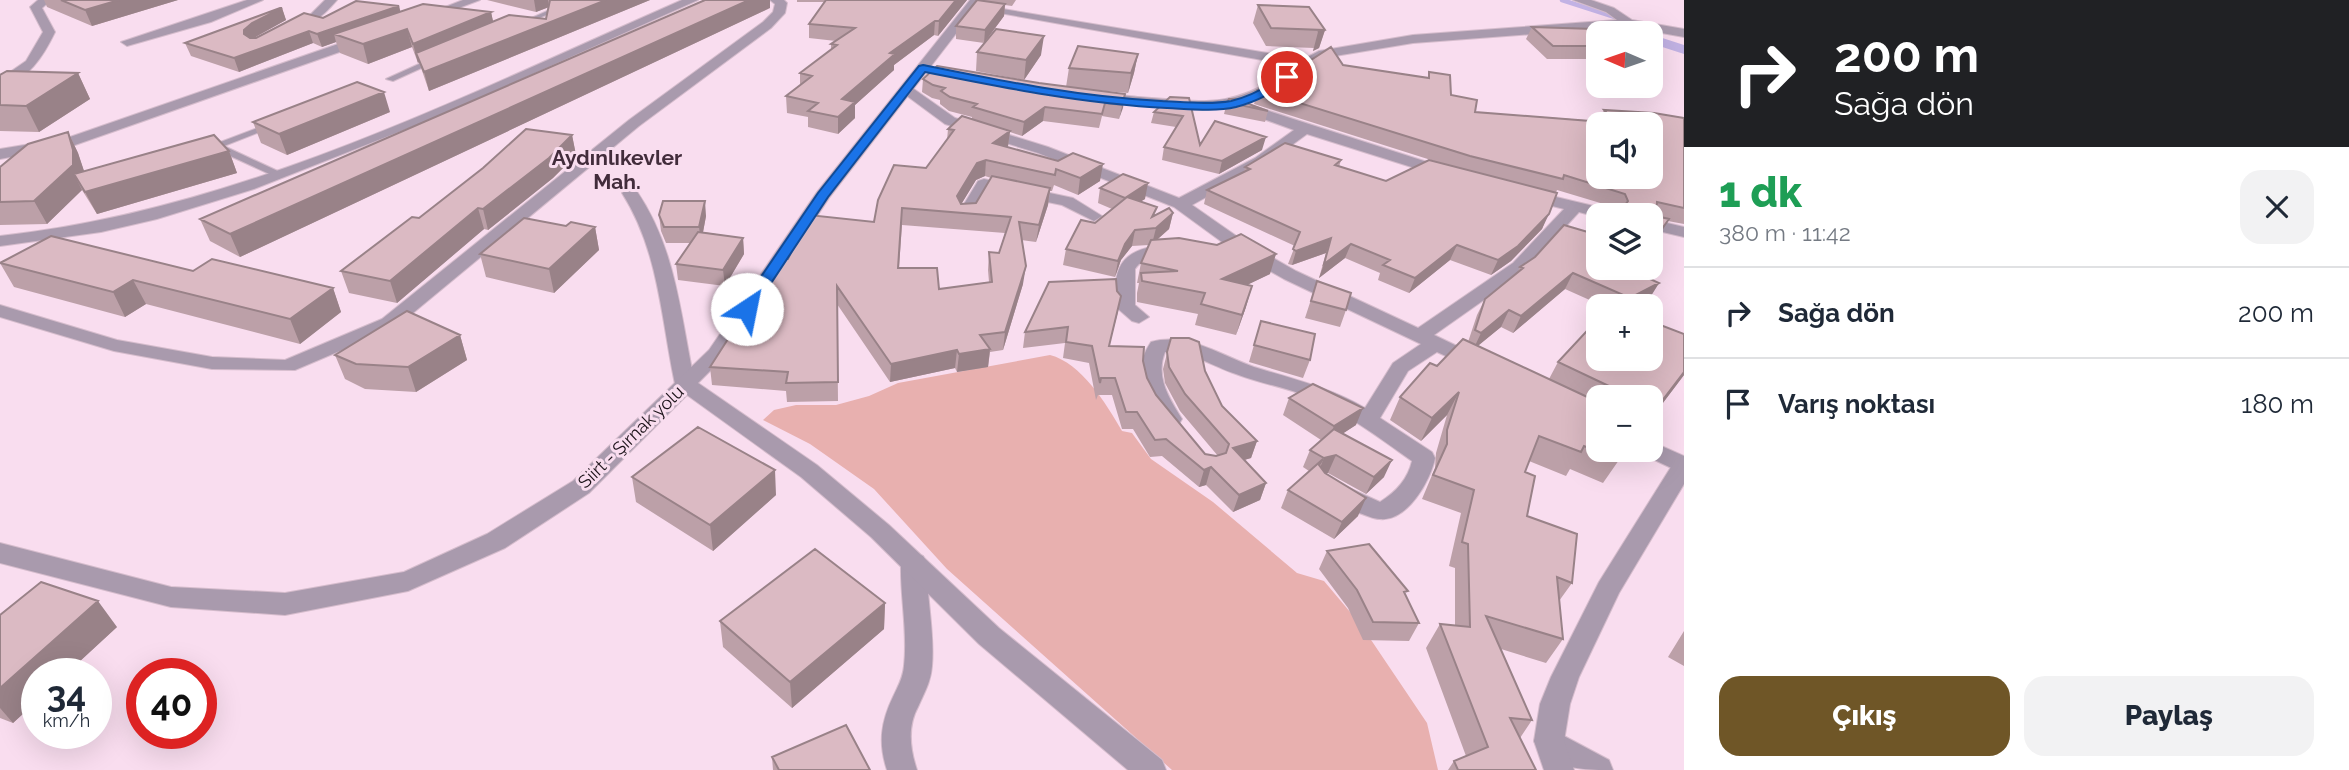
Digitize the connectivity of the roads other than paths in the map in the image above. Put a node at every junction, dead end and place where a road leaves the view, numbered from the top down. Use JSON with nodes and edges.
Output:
{"nodes":[{"id":1,"x":45,"y":0,"type":"edge"},
{"id":2,"x":257,"y":0,"type":"edge"},
{"id":3,"x":331,"y":0,"type":"edge"},
{"id":4,"x":474,"y":0,"type":"edge"},
{"id":5,"x":578,"y":0,"type":"edge"},
{"id":6,"x":692,"y":0,"type":"edge"},
{"id":7,"x":776,"y":0,"type":"edge"},
{"id":8,"x":1579,"y":0,"type":"edge"},
{"id":9,"x":974,"y":2,"type":"edge"},
{"id":10,"x":1625,"y":21,"type":"edge"},
{"id":11,"x":409,"y":23,"type":"edge"},
{"id":12,"x":516,"y":26,"type":"edge"},
{"id":13,"x":1586,"y":26,"type":"edge"},
{"id":14,"x":1663,"y":29,"type":"edge"},
{"id":15,"x":280,"y":30,"type":"edge"},
{"id":16,"x":383,"y":32,"type":"edge"},
{"id":17,"x":1684,"y":33,"type":"edge"},
{"id":18,"x":127,"y":42,"type":"dead end"},
{"id":19,"x":440,"y":58,"type":"edge"},
{"id":20,"x":1310,"y":64,"type":"junction"},
{"id":21,"x":390,"y":79,"type":"dead end"},
{"id":22,"x":0,"y":84,"type":"edge"},
{"id":23,"x":905,"y":90,"type":"junction"},
{"id":24,"x":1075,"y":96,"type":"edge"},
{"id":25,"x":1234,"y":104,"type":"junction"},
{"id":26,"x":280,"y":123,"type":"edge"},
{"id":27,"x":1305,"y":129,"type":"junction"},
{"id":28,"x":217,"y":146,"type":"junction"},
{"id":29,"x":0,"y":154,"type":"edge"},
{"id":30,"x":192,"y":154,"type":"edge"},
{"id":31,"x":279,"y":175,"type":"junction"},
{"id":32,"x":1457,"y":176,"type":"edge"},
{"id":33,"x":1118,"y":180,"type":"junction"},
{"id":34,"x":1509,"y":190,"type":"edge"},
{"id":35,"x":630,"y":193,"type":"dead end"},
{"id":36,"x":1088,"y":199,"type":"junction"},
{"id":37,"x":1180,"y":204,"type":"junction"},
{"id":38,"x":1575,"y":207,"type":"junction"},
{"id":39,"x":1586,"y":210,"type":"edge"},
{"id":40,"x":966,"y":214,"type":"edge"},
{"id":41,"x":1094,"y":216,"type":"dead end"},
{"id":42,"x":1663,"y":227,"type":"edge"},
{"id":43,"x":1684,"y":232,"type":"edge"},
{"id":44,"x":0,"y":240,"type":"edge"},
{"id":45,"x":1239,"y":247,"type":"junction"},
{"id":46,"x":0,"y":311,"type":"edge"},
{"id":47,"x":1139,"y":317,"type":"dead end"},
{"id":48,"x":1429,"y":339,"type":"junction"},
{"id":49,"x":1494,"y":372,"type":"edge"},
{"id":50,"x":685,"y":384,"type":"junction"},
{"id":51,"x":1369,"y":419,"type":"junction"},
{"id":52,"x":1183,"y":434,"type":"edge"},
{"id":53,"x":1663,"y":456,"type":"edge"},
{"id":54,"x":1684,"y":466,"type":"edge"},
{"id":55,"x":1327,"y":483,"type":"edge"},
{"id":56,"x":0,"y":553,"type":"edge"},
{"id":57,"x":914,"y":563,"type":"junction"},
{"id":58,"x":1549,"y":741,"type":"junction"},
{"id":59,"x":902,"y":770,"type":"edge"},
{"id":60,"x":1151,"y":770,"type":"edge"},
{"id":61,"x":1559,"y":770,"type":"edge"},
{"id":62,"x":1598,"y":770,"type":"edge"}],
"edges":[{"from":1,"to":22,"type":"street"},
{"from":2,"to":18,"type":"street"},
{"from":3,"to":15,"type":"street"},
{"from":4,"to":11,"type":"street"},
{"from":5,"to":12,"type":"lane"},
{"from":6,"to":31,"type":"street"},
{"from":7,"to":46,"type":"street"},
{"from":8,"to":10,"type":"street"},
{"from":9,"to":20,"type":"street"},
{"from":9,"to":23,"type":"street","name":"Siirt - Şırnak yolu"},
{"from":13,"to":20,"type":"street"},
{"from":14,"to":17,"type":"street"},
{"from":16,"to":29,"type":"street"},
{"from":19,"to":21,"type":"lane"},
{"from":20,"to":25,"type":"street"},
{"from":23,"to":33,"type":"street"},
{"from":23,"to":50,"type":"street","name":"Siirt - Şırnak yolu"},
{"from":24,"to":25,"type":"street"},
{"from":25,"to":27,"type":"street"},
{"from":26,"to":28,"type":"lane"},
{"from":27,"to":32,"type":"street"},
{"from":27,"to":37,"type":"street"},
{"from":28,"to":30,"type":"lane"},
{"from":28,"to":31,"type":"lane"},
{"from":31,"to":44,"type":"street"},
{"from":33,"to":36,"type":"street"},
{"from":33,"to":37,"type":"street"},
{"from":34,"to":38,"type":"street"},
{"from":35,"to":50,"type":"street"},
{"from":36,"to":40,"type":"street"},
{"from":36,"to":41,"type":"street"},
{"from":37,"to":45,"type":"street"},
{"from":38,"to":39,"type":"street"},
{"from":38,"to":48,"type":"street"},
{"from":42,"to":43,"type":"street"},
{"from":45,"to":47,"type":"street"},
{"from":45,"to":48,"type":"street"},
{"from":48,"to":49,"type":"street"},
{"from":48,"to":51,"type":"street"},
{"from":50,"to":56,"type":"street","name":"Siirt - Şırnak yolu"},
{"from":50,"to":57,"type":"street"},
{"from":51,"to":52,"type":"street"},
{"from":51,"to":55,"type":"street"},
{"from":53,"to":54,"type":"street"},
{"from":54,"to":58,"type":"street"},
{"from":57,"to":59,"type":"street"},
{"from":57,"to":60,"type":"street"},
{"from":58,"to":61,"type":"street"},
{"from":58,"to":62,"type":"street"}]}
